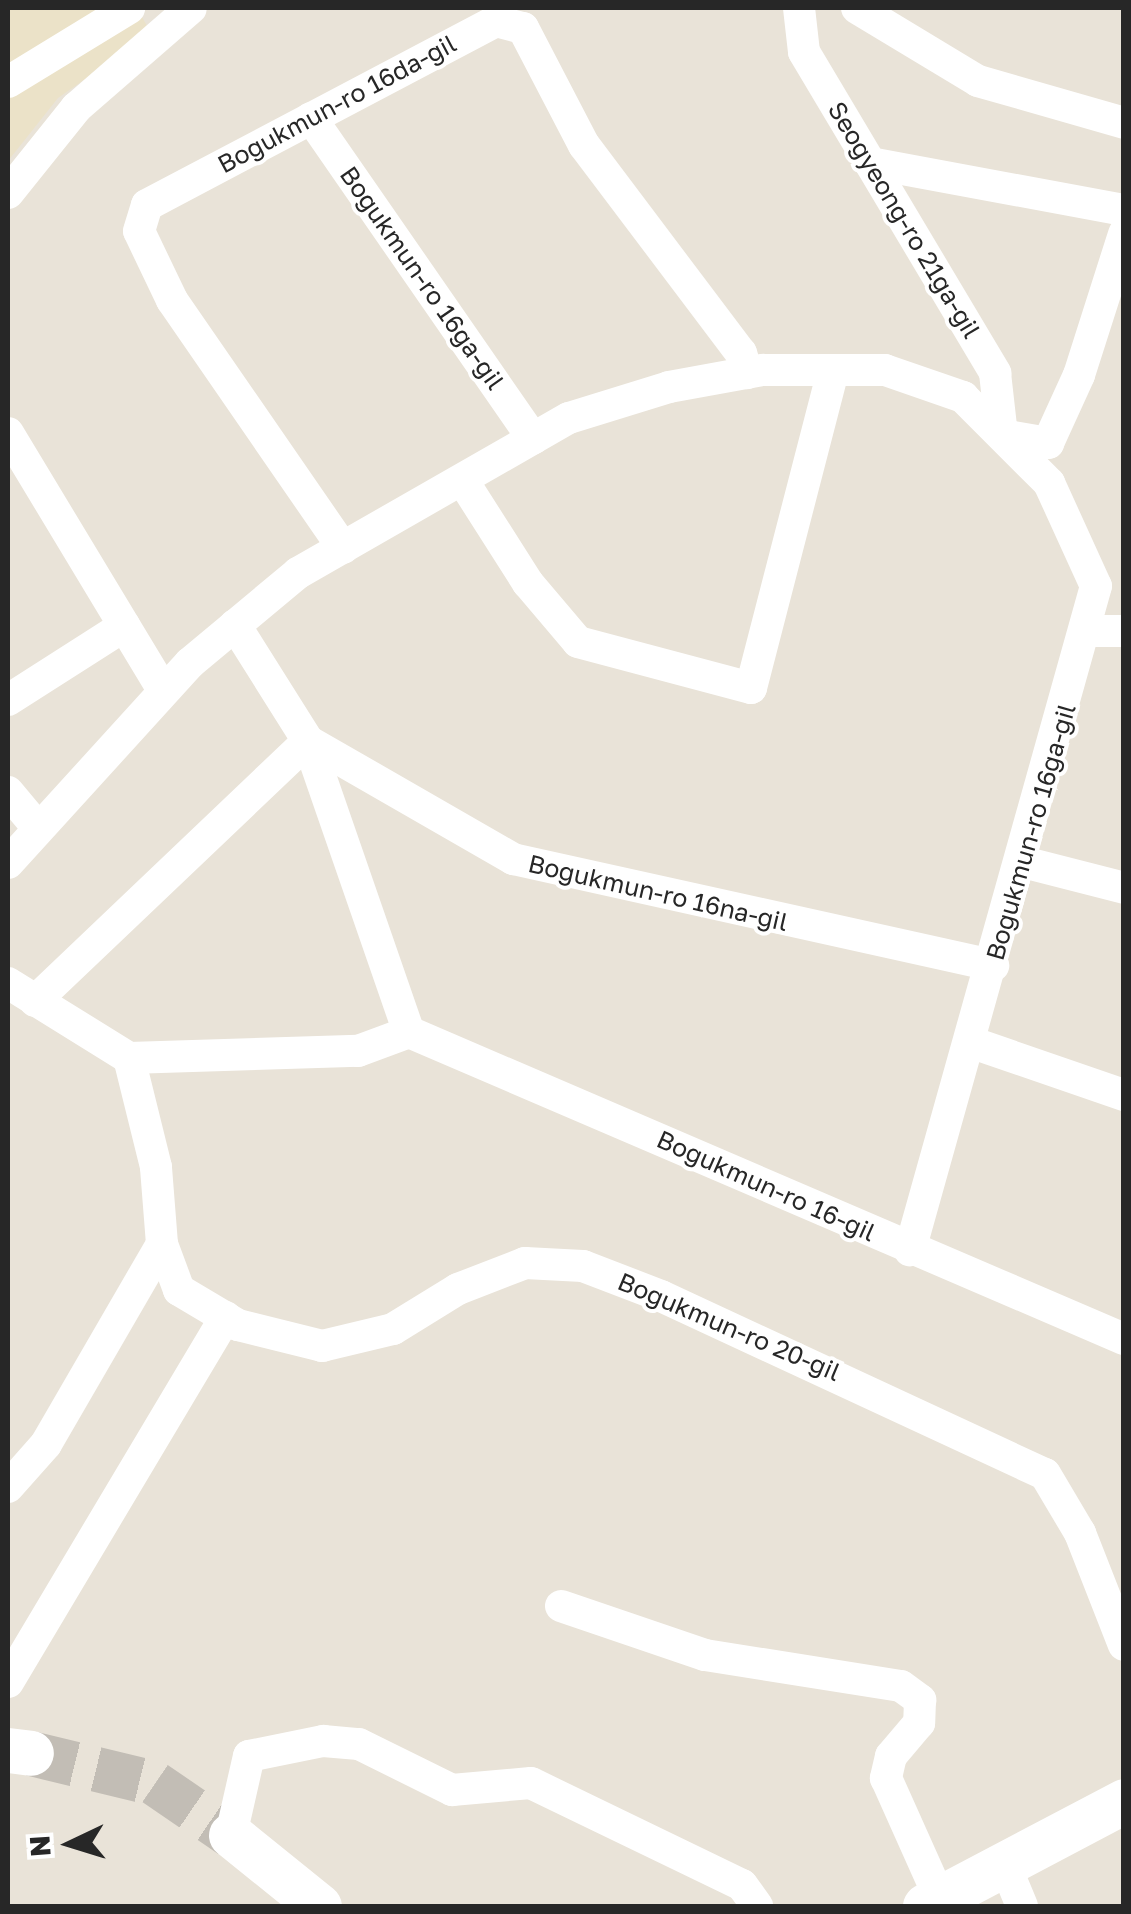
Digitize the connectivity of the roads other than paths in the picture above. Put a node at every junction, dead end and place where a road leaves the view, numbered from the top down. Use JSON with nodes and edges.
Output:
{"nodes":[{"id":1,"x":129,"y":8,"type":"edge"},
{"id":2,"x":190,"y":8,"type":"edge"},
{"id":3,"x":799,"y":8,"type":"edge"},
{"id":4,"x":857,"y":8,"type":"edge"},
{"id":5,"x":8,"y":82,"type":"edge"},
{"id":6,"x":311,"y":118,"type":"junction"},
{"id":7,"x":1124,"y":123,"type":"edge"},
{"id":8,"x":870,"y":163,"type":"junction"},
{"id":9,"x":8,"y":193,"type":"edge"},
{"id":10,"x":1124,"y":210,"type":"edge"},
{"id":11,"x":1124,"y":234,"type":"edge"},
{"id":12,"x":834,"y":370,"type":"junction"},
{"id":13,"x":747,"y":373,"type":"junction"},
{"id":14,"x":8,"y":433,"type":"edge"},
{"id":15,"x":1002,"y":436,"type":"junction"},
{"id":16,"x":533,"y":440,"type":"junction"},
{"id":17,"x":463,"y":481,"type":"junction"},
{"id":18,"x":343,"y":548,"type":"junction"},
{"id":19,"x":124,"y":626,"type":"junction"},
{"id":20,"x":235,"y":626,"type":"junction"},
{"id":21,"x":1086,"y":631,"type":"junction"},
{"id":22,"x":1124,"y":632,"type":"edge"},
{"id":23,"x":164,"y":690,"type":"junction"},
{"id":24,"x":8,"y":700,"type":"edge"},
{"id":25,"x":308,"y":741,"type":"junction"},
{"id":26,"x":8,"y":792,"type":"edge"},
{"id":27,"x":38,"y":828,"type":"junction"},
{"id":28,"x":1022,"y":862,"type":"junction"},
{"id":29,"x":8,"y":863,"type":"edge"},
{"id":30,"x":1124,"y":888,"type":"edge"},
{"id":31,"x":992,"y":965,"type":"junction"},
{"id":32,"x":21,"y":992,"type":"edge"},
{"id":33,"x":409,"y":1032,"type":"junction"},
{"id":34,"x":970,"y":1042,"type":"junction"},
{"id":35,"x":129,"y":1058,"type":"junction"},
{"id":36,"x":1124,"y":1095,"type":"edge"},
{"id":37,"x":162,"y":1244,"type":"junction"},
{"id":38,"x":910,"y":1250,"type":"junction"},
{"id":39,"x":226,"y":1318,"type":"junction"},
{"id":40,"x":1124,"y":1339,"type":"edge"},
{"id":41,"x":8,"y":1487,"type":"edge"},
{"id":42,"x":561,"y":1606,"type":"dead end"},
{"id":43,"x":1124,"y":1645,"type":"edge"},
{"id":44,"x":8,"y":1682,"type":"edge"},
{"id":45,"x":1124,"y":1801,"type":"edge"},
{"id":46,"x":231,"y":1835,"type":"joint"},
{"id":47,"x":1004,"y":1865,"type":"junction"},
{"id":48,"x":932,"y":1903,"type":"edge"},
{"id":49,"x":319,"y":1906,"type":"edge"},
{"id":50,"x":757,"y":1906,"type":"edge"},
{"id":51,"x":1022,"y":1906,"type":"edge"}],
"edges":[{"from":1,"to":5,"type":"street"},
{"from":2,"to":9,"type":"street"},
{"from":3,"to":8,"type":"street","name":"Seogyeong-ro 21ga-gil"},
{"from":4,"to":7,"type":"street"},
{"from":6,"to":13,"type":"street","name":"Bogukmun-ro 16da-gil"},
{"from":6,"to":16,"type":"street","name":"Bogukmun-ro 16ga-gil"},
{"from":6,"to":18,"type":"street","name":"Bogukmun-ro 16da-gil"},
{"from":8,"to":10,"type":"street"},
{"from":8,"to":15,"type":"street","name":"Seogyeong-ro 21ga-gil"},
{"from":11,"to":15,"type":"street"},
{"from":12,"to":13,"type":"street","name":"Bogukmun-ro 16ga-gil"},
{"from":12,"to":15,"type":"street","name":"Bogukmun-ro 16ga-gil"},
{"from":12,"to":17,"type":"street"},
{"from":13,"to":16,"type":"street","name":"Bogukmun-ro 16ga-gil"},
{"from":14,"to":19,"type":"street"},
{"from":15,"to":21,"type":"street","name":"Bogukmun-ro 16ga-gil"},
{"from":16,"to":17,"type":"street","name":"Bogukmun-ro 16ga-gil"},
{"from":17,"to":18,"type":"street","name":"Bogukmun-ro 16ga-gil"},
{"from":18,"to":20,"type":"street","name":"Bogukmun-ro 16ga-gil"},
{"from":19,"to":23,"type":"street"},
{"from":19,"to":24,"type":"street"},
{"from":20,"to":23,"type":"street","name":"Bogukmun-ro 16ga-gil"},
{"from":20,"to":25,"type":"street"},
{"from":21,"to":22,"type":"street"},
{"from":21,"to":28,"type":"street","name":"Bogukmun-ro 16ga-gil"},
{"from":23,"to":27,"type":"street","name":"Bogukmun-ro 16ga-gil"},
{"from":25,"to":31,"type":"street","name":"Bogukmun-ro 16na-gil"},
{"from":25,"to":32,"type":"street"},
{"from":25,"to":33,"type":"street"},
{"from":26,"to":27,"type":"street"},
{"from":27,"to":29,"type":"street","name":"Bogukmun-ro 16ga-gil"},
{"from":28,"to":30,"type":"street"},
{"from":28,"to":31,"type":"street","name":"Bogukmun-ro 16ga-gil"},
{"from":31,"to":34,"type":"street","name":"Bogukmun-ro 16ga-gil"},
{"from":32,"to":35,"type":"street"},
{"from":33,"to":35,"type":"street"},
{"from":33,"to":38,"type":"street","name":"Bogukmun-ro 16-gil"},
{"from":34,"to":36,"type":"street"},
{"from":34,"to":38,"type":"street","name":"Bogukmun-ro 16ga-gil"},
{"from":35,"to":37,"type":"street","name":"Bogukmun-ro 20-gil"},
{"from":37,"to":39,"type":"street","name":"Bogukmun-ro 20-gil"},
{"from":37,"to":41,"type":"street"},
{"from":38,"to":40,"type":"street","name":"Bogukmun-ro 16-gil"},
{"from":39,"to":43,"type":"street","name":"Bogukmun-ro 20-gil"},
{"from":39,"to":44,"type":"street"},
{"from":42,"to":48,"type":"street"},
{"from":45,"to":47,"type":"main road"},
{"from":46,"to":49,"type":"main road"},
{"from":46,"to":50,"type":"street"},
{"from":47,"to":48,"type":"main road"},
{"from":47,"to":51,"type":"street"}]}
